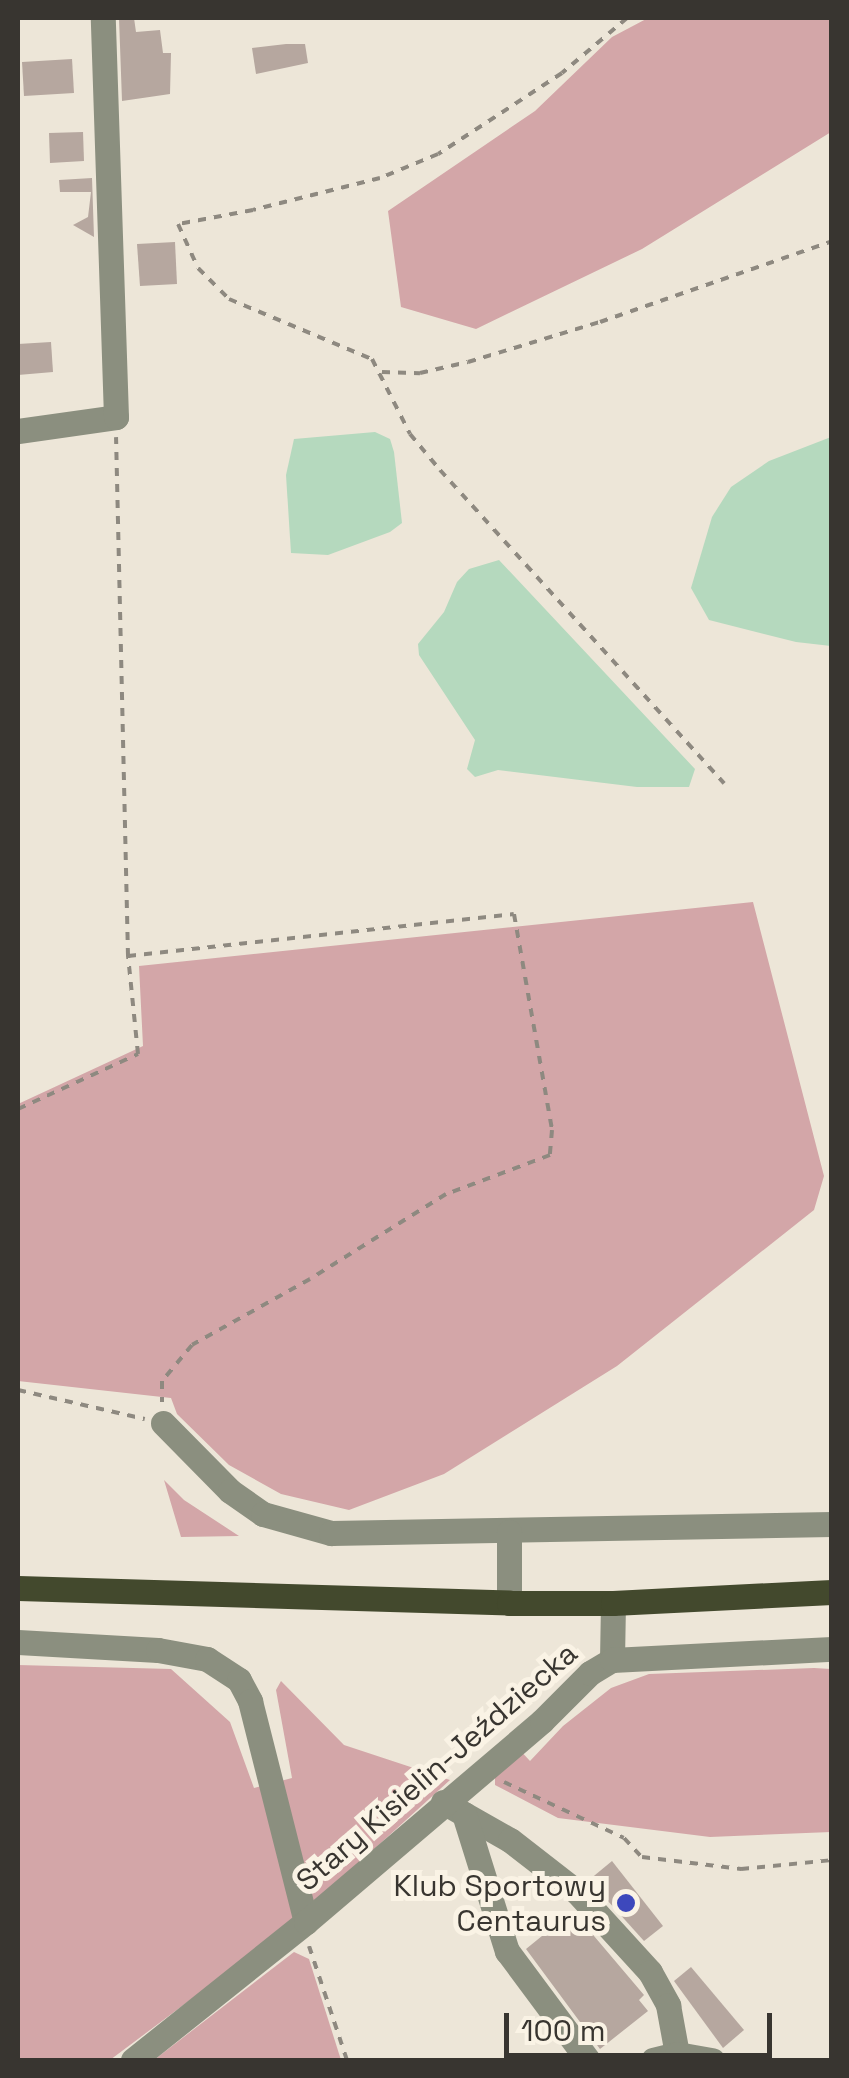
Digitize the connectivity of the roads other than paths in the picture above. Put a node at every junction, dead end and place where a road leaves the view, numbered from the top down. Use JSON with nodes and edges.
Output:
{"nodes":[{"id":1,"x":103,"y":18,"type":"edge"},
{"id":2,"x":18,"y":431,"type":"edge"},
{"id":3,"x":162,"y":1423,"type":"road end"},
{"id":4,"x":832,"y":1524,"type":"edge"},
{"id":5,"x":508,"y":1532,"type":"junction"},
{"id":6,"x":18,"y":1588,"type":"edge"},
{"id":7,"x":832,"y":1592,"type":"edge"},
{"id":8,"x":509,"y":1603,"type":"junction"},
{"id":9,"x":613,"y":1603,"type":"junction"},
{"id":10,"x":18,"y":1642,"type":"edge"},
{"id":11,"x":832,"y":1648,"type":"edge"},
{"id":12,"x":612,"y":1660,"type":"junction"},
{"id":13,"x":454,"y":1808,"type":"junction"},
{"id":14,"x":306,"y":1922,"type":"junction"},
{"id":15,"x":665,"y":2057,"type":"edge"},
{"id":16,"x":133,"y":2060,"type":"edge"},
{"id":17,"x":588,"y":2060,"type":"edge"},
{"id":18,"x":712,"y":2060,"type":"edge"}],
"edges":[{"from":1,"to":2,"type":"street"},
{"from":3,"to":5,"type":"street"},
{"from":4,"to":5,"type":"street"},
{"from":5,"to":8,"type":"street"},
{"from":6,"to":8,"type":"main road"},
{"from":7,"to":9,"type":"main road"},
{"from":8,"to":9,"type":"main road"},
{"from":9,"to":12,"type":"street"},
{"from":10,"to":14,"type":"street"},
{"from":11,"to":12,"type":"street","name":"Stary Kisielin-Jeździecka"},
{"from":12,"to":13,"type":"street","name":"Stary Kisielin-Jeździecka"},
{"from":13,"to":14,"type":"street","name":"Stary Kisielin-Jeździecka"},
{"from":13,"to":15,"type":"street"},
{"from":13,"to":17,"type":"street"},
{"from":14,"to":16,"type":"street","name":"Stary Kisielin-Jeździecka"},
{"from":15,"to":18,"type":"street"}]}
